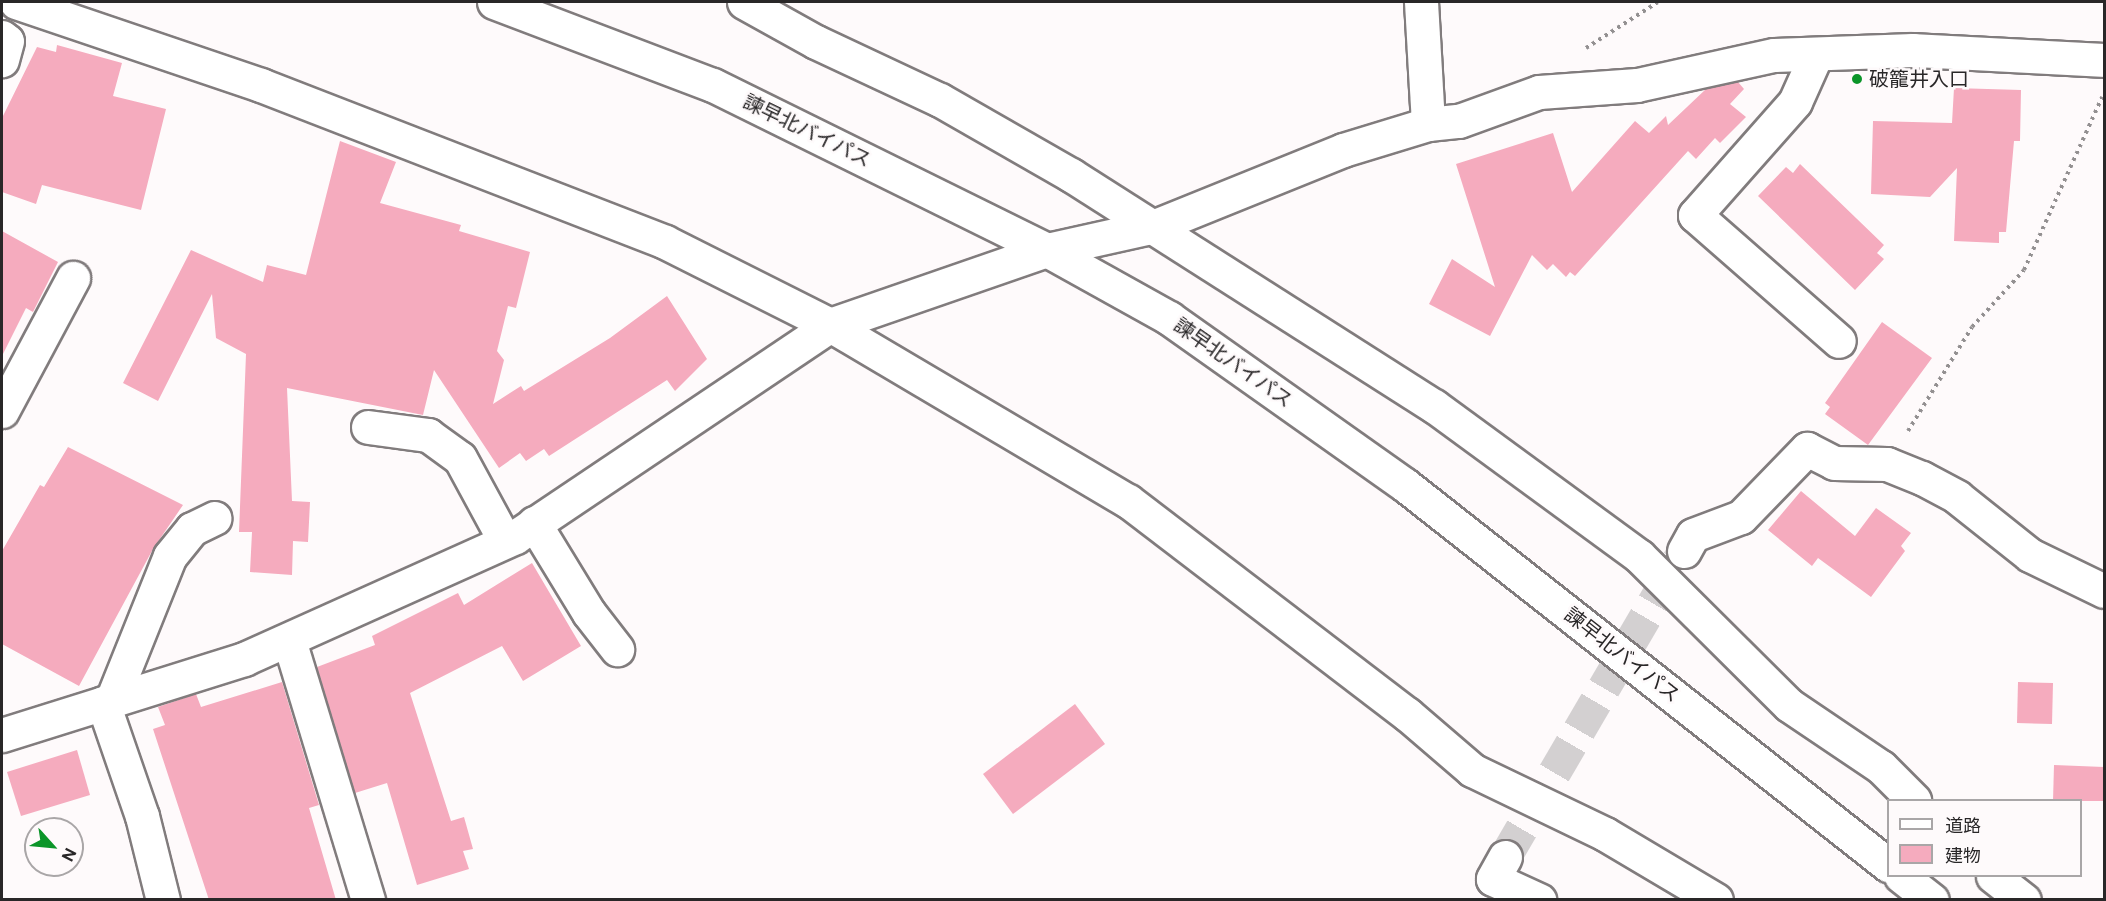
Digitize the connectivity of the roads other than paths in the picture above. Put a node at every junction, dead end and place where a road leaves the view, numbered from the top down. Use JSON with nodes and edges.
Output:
{"nodes":[{"id":1,"x":16,"y":2,"type":"edge"},
{"id":2,"x":494,"y":2,"type":"edge"},
{"id":3,"x":744,"y":2,"type":"edge"},
{"id":4,"x":1421,"y":2,"type":"edge"},
{"id":5,"x":2,"y":38,"type":"edge"},
{"id":6,"x":1816,"y":55,"type":"junction"},
{"id":7,"x":2,"y":60,"type":"edge"},
{"id":8,"x":2104,"y":60,"type":"edge"},
{"id":9,"x":1428,"y":124,"type":"junction"},
{"id":10,"x":1155,"y":226,"type":"junction"},
{"id":11,"x":1047,"y":250,"type":"junction"},
{"id":12,"x":73,"y":278,"type":"dead end"},
{"id":13,"x":830,"y":326,"type":"junction"},
{"id":14,"x":1839,"y":341,"type":"dead end"},
{"id":15,"x":2,"y":411,"type":"edge"},
{"id":16,"x":368,"y":427,"type":"dead end"},
{"id":17,"x":215,"y":518,"type":"dead end"},
{"id":18,"x":534,"y":523,"type":"junction"},
{"id":19,"x":505,"y":541,"type":"junction"},
{"id":20,"x":1684,"y":551,"type":"tunnel mouth"},
{"id":21,"x":2104,"y":591,"type":"edge"},
{"id":22,"x":289,"y":640,"type":"junction"},
{"id":23,"x":617,"y":649,"type":"dead end"},
{"id":24,"x":107,"y":701,"type":"junction"},
{"id":25,"x":2,"y":735,"type":"edge"},
{"id":26,"x":1912,"y":799,"type":"edge"},
{"id":27,"x":1505,"y":857,"type":"tunnel mouth"},
{"id":28,"x":1887,"y":864,"type":"edge"},
{"id":29,"x":1903,"y":877,"type":"edge"},
{"id":30,"x":1994,"y":877,"type":"edge"},
{"id":31,"x":163,"y":900,"type":"edge"},
{"id":32,"x":368,"y":900,"type":"edge"},
{"id":33,"x":1539,"y":900,"type":"edge"},
{"id":34,"x":1716,"y":900,"type":"edge"},
{"id":35,"x":1932,"y":900,"type":"edge"},
{"id":36,"x":2025,"y":900,"type":"edge"}],
"edges":[{"from":1,"to":13,"type":"main road"},
{"from":2,"to":11,"type":"main road","name":"諫早北バイパス"},
{"from":3,"to":10,"type":"main road"},
{"from":4,"to":9,"type":"main road"},
{"from":5,"to":7,"type":"main road"},
{"from":6,"to":8,"type":"main road"},
{"from":6,"to":9,"type":"main road"},
{"from":6,"to":14,"type":"main road"},
{"from":9,"to":10,"type":"main road"},
{"from":10,"to":11,"type":"main road"},
{"from":10,"to":26,"type":"main road"},
{"from":11,"to":13,"type":"main road"},
{"from":11,"to":28,"type":"main road","name":"諫早北バイパス"},
{"from":12,"to":15,"type":"main road"},
{"from":13,"to":18,"type":"main road"},
{"from":13,"to":34,"type":"main road"},
{"from":16,"to":19,"type":"main road"},
{"from":17,"to":24,"type":"main road"},
{"from":18,"to":19,"type":"main road"},
{"from":18,"to":23,"type":"main road"},
{"from":19,"to":22,"type":"main road"},
{"from":20,"to":21,"type":"main road"},
{"from":22,"to":24,"type":"main road"},
{"from":22,"to":32,"type":"main road"},
{"from":24,"to":25,"type":"main road"},
{"from":24,"to":31,"type":"main road"},
{"from":27,"to":33,"type":"main road"},
{"from":29,"to":35,"type":"main road"},
{"from":30,"to":36,"type":"main road"}]}
